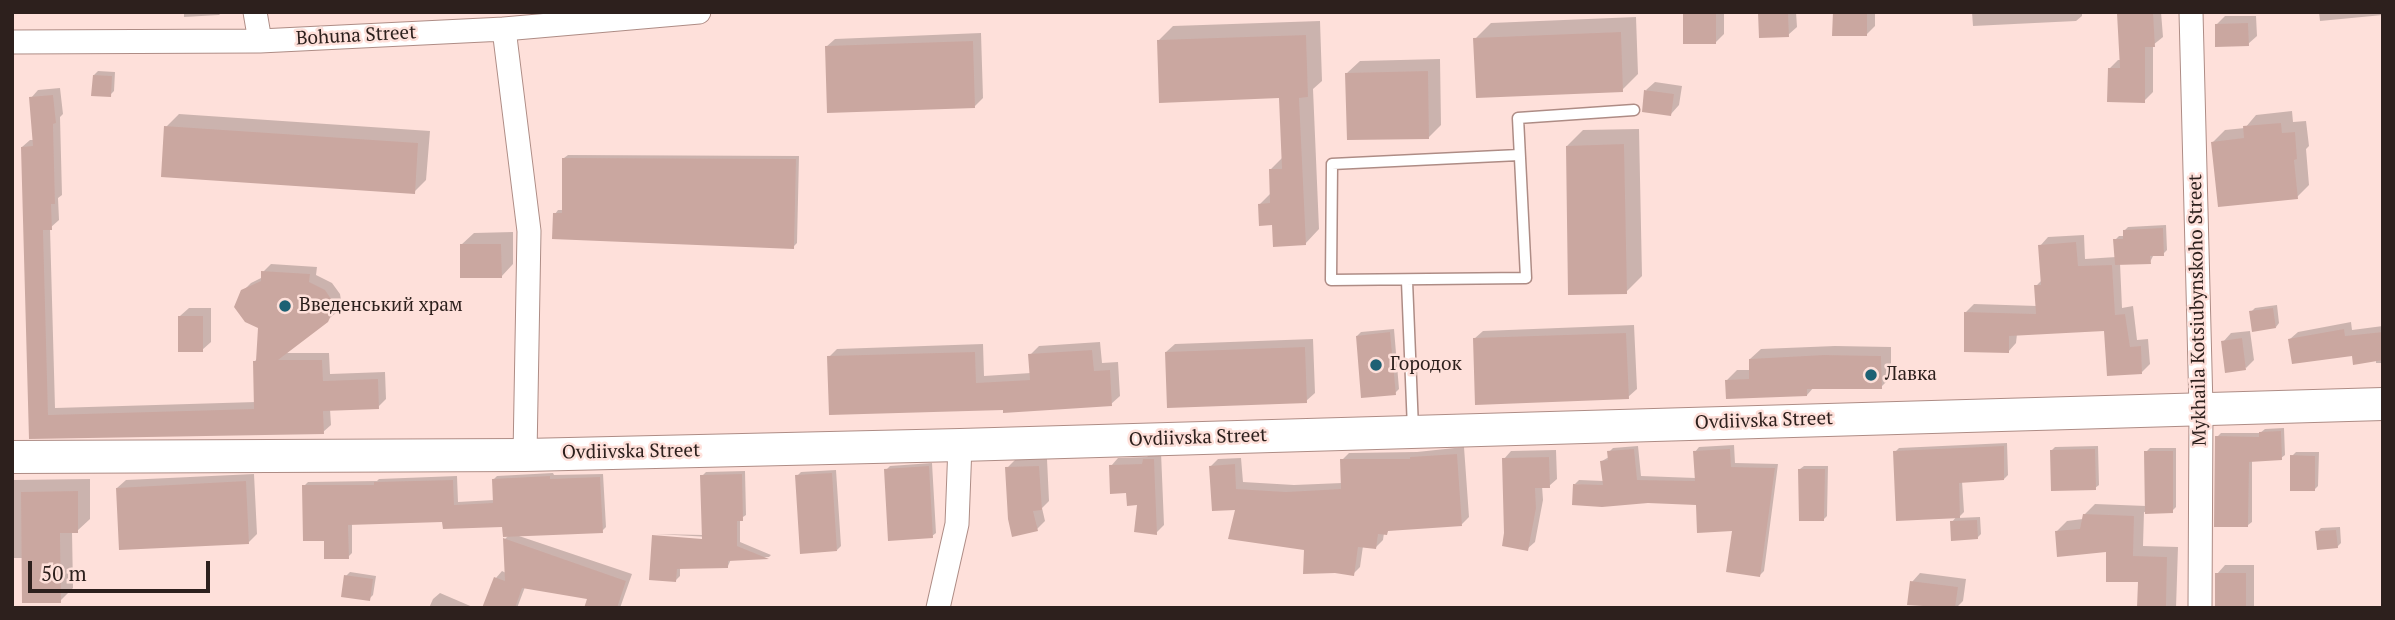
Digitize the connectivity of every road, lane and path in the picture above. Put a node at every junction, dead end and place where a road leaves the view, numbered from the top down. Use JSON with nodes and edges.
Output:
{"nodes":[{"id":1,"x":255,"y":12,"type":"edge"},
{"id":2,"x":699,"y":12,"type":"edge"},
{"id":3,"x":2191,"y":12,"type":"edge"},
{"id":4,"x":504,"y":29,"type":"junction"},
{"id":5,"x":260,"y":41,"type":"junction"},
{"id":6,"x":12,"y":42,"type":"edge"},
{"id":7,"x":1634,"y":110,"type":"dead end"},
{"id":8,"x":1520,"y":155,"type":"junction"},
{"id":9,"x":1407,"y":281,"type":"junction"},
{"id":10,"x":2383,"y":404,"type":"edge"},
{"id":11,"x":2201,"y":408,"type":"junction"},
{"id":12,"x":1413,"y":431,"type":"junction"},
{"id":13,"x":960,"y":445,"type":"junction"},
{"id":14,"x":525,"y":455,"type":"junction"},
{"id":15,"x":12,"y":457,"type":"edge"},
{"id":16,"x":938,"y":608,"type":"edge"},
{"id":17,"x":2200,"y":608,"type":"edge"}],
"edges":[{"from":1,"to":5,"type":"street"},
{"from":2,"to":4,"type":"street","name":"Bohuna Street"},
{"from":3,"to":11,"type":"street","name":"Mykhaila Kotsiubynskoho Street"},
{"from":4,"to":5,"type":"street","name":"Bohuna Street"},
{"from":4,"to":14,"type":"street"},
{"from":5,"to":6,"type":"street","name":"Bohuna Street"},
{"from":7,"to":8,"type":"lane"},
{"from":8,"to":9,"type":"lane"},
{"from":8,"to":9,"type":"lane"},
{"from":9,"to":12,"type":"lane"},
{"from":10,"to":11,"type":"main road","name":"Ovdiivska Street"},
{"from":11,"to":12,"type":"main road","name":"Ovdiivska Street"},
{"from":11,"to":17,"type":"street","name":"Mykhaila Kotsiubynskoho Street"},
{"from":12,"to":13,"type":"main road","name":"Ovdiivska Street"},
{"from":13,"to":14,"type":"main road","name":"Ovdiivska Street"},
{"from":13,"to":16,"type":"street"},
{"from":14,"to":15,"type":"main road","name":"Ovdiivska Street"}]}
